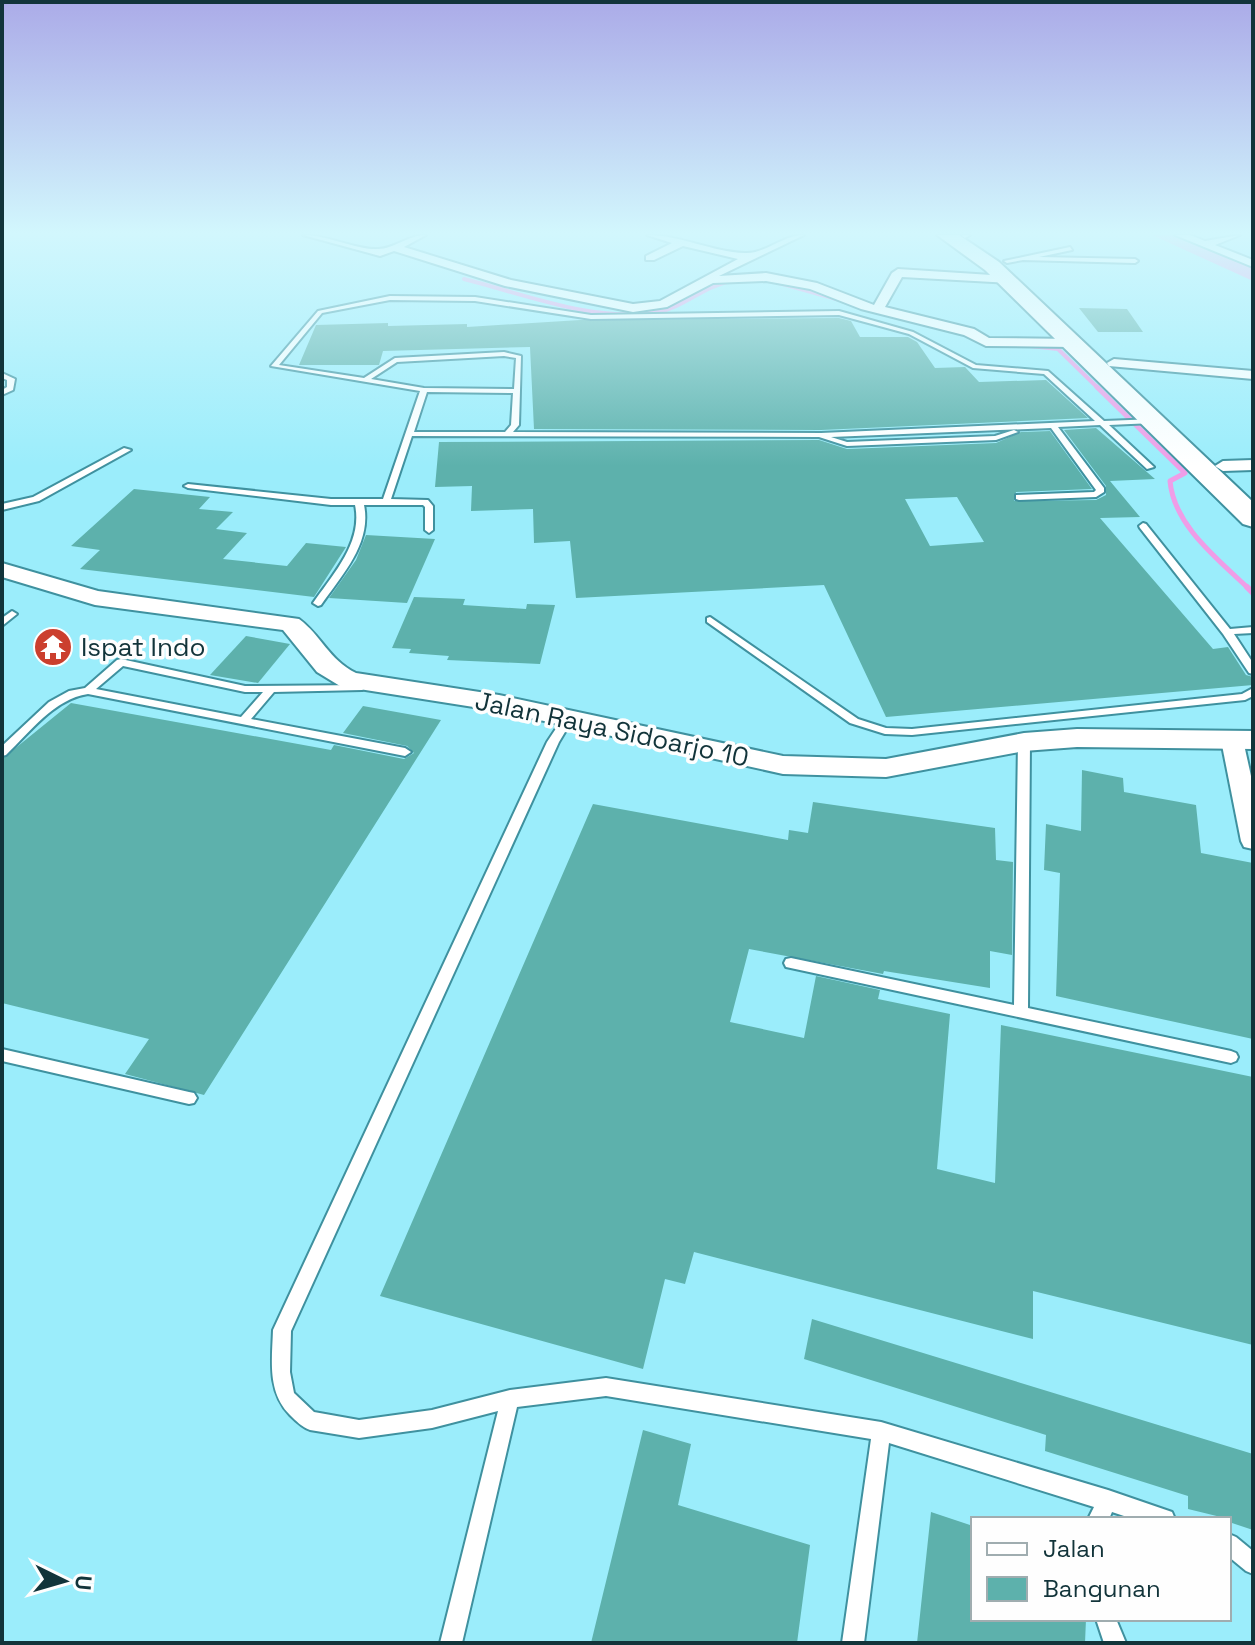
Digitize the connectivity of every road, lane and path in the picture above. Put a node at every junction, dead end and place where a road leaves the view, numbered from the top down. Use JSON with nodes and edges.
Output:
{"nodes":[{"id":1,"x":321,"y":312,"type":"edge"},
{"id":2,"x":557,"y":312,"type":"edge"},
{"id":3,"x":889,"y":312,"type":"edge"},
{"id":4,"x":1048,"y":312,"type":"edge"},
{"id":5,"x":1060,"y":312,"type":"edge"},
{"id":6,"x":1073,"y":343,"type":"junction"},
{"id":7,"x":1114,"y":363,"type":"junction"},
{"id":8,"x":2,"y":375,"type":"edge"},
{"id":9,"x":1253,"y":375,"type":"edge"},
{"id":10,"x":366,"y":380,"type":"junction"},
{"id":11,"x":424,"y":390,"type":"junction"},
{"id":12,"x":515,"y":391,"type":"junction"},
{"id":13,"x":2,"y":393,"type":"edge"},
{"id":14,"x":1150,"y":421,"type":"junction"},
{"id":15,"x":1106,"y":424,"type":"junction"},
{"id":16,"x":1054,"y":427,"type":"junction"},
{"id":17,"x":1018,"y":428,"type":"junction"},
{"id":18,"x":944,"y":431,"type":"junction"},
{"id":19,"x":893,"y":432,"type":"junction"},
{"id":20,"x":412,"y":434,"type":"junction"},
{"id":21,"x":507,"y":434,"type":"junction"},
{"id":22,"x":821,"y":435,"type":"junction"},
{"id":23,"x":951,"y":440,"type":"junction"},
{"id":24,"x":900,"y":442,"type":"junction"},
{"id":25,"x":127,"y":450,"type":"dead end"},
{"id":26,"x":1150,"y":467,"type":"dead end"},
{"id":27,"x":1230,"y":475,"type":"edge"},
{"id":28,"x":188,"y":486,"type":"dead end"},
{"id":29,"x":1019,"y":497,"type":"dead end"},
{"id":30,"x":386,"y":502,"type":"junction"},
{"id":31,"x":359,"y":503,"type":"junction"},
{"id":32,"x":2,"y":507,"type":"edge"},
{"id":33,"x":1253,"y":518,"type":"edge"},
{"id":34,"x":1143,"y":526,"type":"dead end"},
{"id":35,"x":429,"y":530,"type":"dead end"},
{"id":36,"x":2,"y":570,"type":"edge"},
{"id":37,"x":318,"y":603,"type":"dead end"},
{"id":38,"x":12,"y":614,"type":"dead end"},
{"id":39,"x":710,"y":620,"type":"dead end"},
{"id":40,"x":2,"y":623,"type":"edge"},
{"id":41,"x":1253,"y":630,"type":"edge"},
{"id":42,"x":1227,"y":632,"type":"junction"},
{"id":43,"x":1253,"y":671,"type":"edge"},
{"id":44,"x":384,"y":687,"type":"junction"},
{"id":45,"x":270,"y":690,"type":"junction"},
{"id":46,"x":88,"y":691,"type":"junction"},
{"id":47,"x":1253,"y":691,"type":"edge"},
{"id":48,"x":569,"y":717,"type":"junction"},
{"id":49,"x":243,"y":721,"type":"junction"},
{"id":50,"x":1243,"y":740,"type":"edge"},
{"id":51,"x":1024,"y":742,"type":"junction"},
{"id":52,"x":2,"y":752,"type":"edge"},
{"id":53,"x":405,"y":752,"type":"dead end"},
{"id":54,"x":1253,"y":841,"type":"edge"},
{"id":55,"x":791,"y":963,"type":"dead end"},
{"id":56,"x":1021,"y":1011,"type":"junction"},
{"id":57,"x":2,"y":1055,"type":"edge"},
{"id":58,"x":1231,"y":1057,"type":"dead end"},
{"id":59,"x":189,"y":1098,"type":"dead end"},
{"id":60,"x":510,"y":1399,"type":"junction"},
{"id":61,"x":881,"y":1431,"type":"junction"},
{"id":62,"x":1108,"y":1500,"type":"junction"},
{"id":63,"x":1099,"y":1517,"type":"edge"},
{"id":64,"x":1159,"y":1517,"type":"edge"},
{"id":65,"x":1231,"y":1546,"type":"edge"},
{"id":66,"x":1253,"y":1564,"type":"edge"},
{"id":67,"x":1107,"y":1621,"type":"edge"},
{"id":68,"x":451,"y":1643,"type":"edge"},
{"id":69,"x":853,"y":1643,"type":"edge"},
{"id":70,"x":1115,"y":1643,"type":"edge"}],
"edges":[{"from":1,"to":10,"type":"lane"},
{"from":2,"to":15,"type":"lane"},
{"from":3,"to":6,"type":"street"},
{"from":4,"to":6,"type":"highway"},
{"from":5,"to":7,"type":"highway"},
{"from":6,"to":14,"type":"highway"},
{"from":7,"to":9,"type":"street"},
{"from":7,"to":27,"type":"highway"},
{"from":8,"to":13,"type":"lane"},
{"from":10,"to":11,"type":"lane"},
{"from":10,"to":12,"type":"lane"},
{"from":11,"to":12,"type":"lane"},
{"from":11,"to":20,"type":"lane"},
{"from":12,"to":21,"type":"lane"},
{"from":14,"to":15,"type":"lane"},
{"from":14,"to":27,"type":"highway"},
{"from":15,"to":16,"type":"lane"},
{"from":15,"to":26,"type":"lane"},
{"from":16,"to":17,"type":"lane"},
{"from":16,"to":29,"type":"lane"},
{"from":17,"to":18,"type":"lane"},
{"from":17,"to":23,"type":"lane"},
{"from":18,"to":19,"type":"lane"},
{"from":18,"to":23,"type":"lane"},
{"from":19,"to":22,"type":"lane"},
{"from":19,"to":24,"type":"lane"},
{"from":20,"to":21,"type":"lane"},
{"from":20,"to":30,"type":"lane"},
{"from":21,"to":22,"type":"lane"},
{"from":22,"to":24,"type":"lane"},
{"from":23,"to":24,"type":"lane"},
{"from":25,"to":32,"type":"lane"},
{"from":27,"to":33,"type":"highway"},
{"from":28,"to":31,"type":"lane"},
{"from":30,"to":31,"type":"lane"},
{"from":30,"to":35,"type":"lane"},
{"from":31,"to":37,"type":"lane"},
{"from":34,"to":42,"type":"lane"},
{"from":36,"to":44,"type":"street","name":"Jalan Raya Sidoarjo 10"},
{"from":38,"to":40,"type":"lane"},
{"from":39,"to":47,"type":"lane"},
{"from":41,"to":42,"type":"lane"},
{"from":42,"to":43,"type":"lane"},
{"from":44,"to":45,"type":"lane"},
{"from":44,"to":48,"type":"street","name":"Jalan Raya Sidoarjo 10"},
{"from":45,"to":46,"type":"lane"},
{"from":45,"to":49,"type":"lane"},
{"from":46,"to":49,"type":"lane"},
{"from":46,"to":52,"type":"lane"},
{"from":48,"to":51,"type":"street","name":"Jalan Raya Sidoarjo 10"},
{"from":48,"to":60,"type":"lane"},
{"from":49,"to":53,"type":"lane"},
{"from":50,"to":51,"type":"street","name":"Jalan Raya Sidoarjo 10"},
{"from":50,"to":54,"type":"street"},
{"from":51,"to":56,"type":"lane"},
{"from":55,"to":56,"type":"lane"},
{"from":56,"to":58,"type":"lane"},
{"from":57,"to":59,"type":"lane"},
{"from":60,"to":61,"type":"lane"},
{"from":60,"to":68,"type":"lane"},
{"from":61,"to":62,"type":"lane"},
{"from":61,"to":69,"type":"lane"},
{"from":62,"to":63,"type":"lane"},
{"from":62,"to":64,"type":"lane"},
{"from":65,"to":66,"type":"lane"},
{"from":67,"to":70,"type":"lane"}]}
